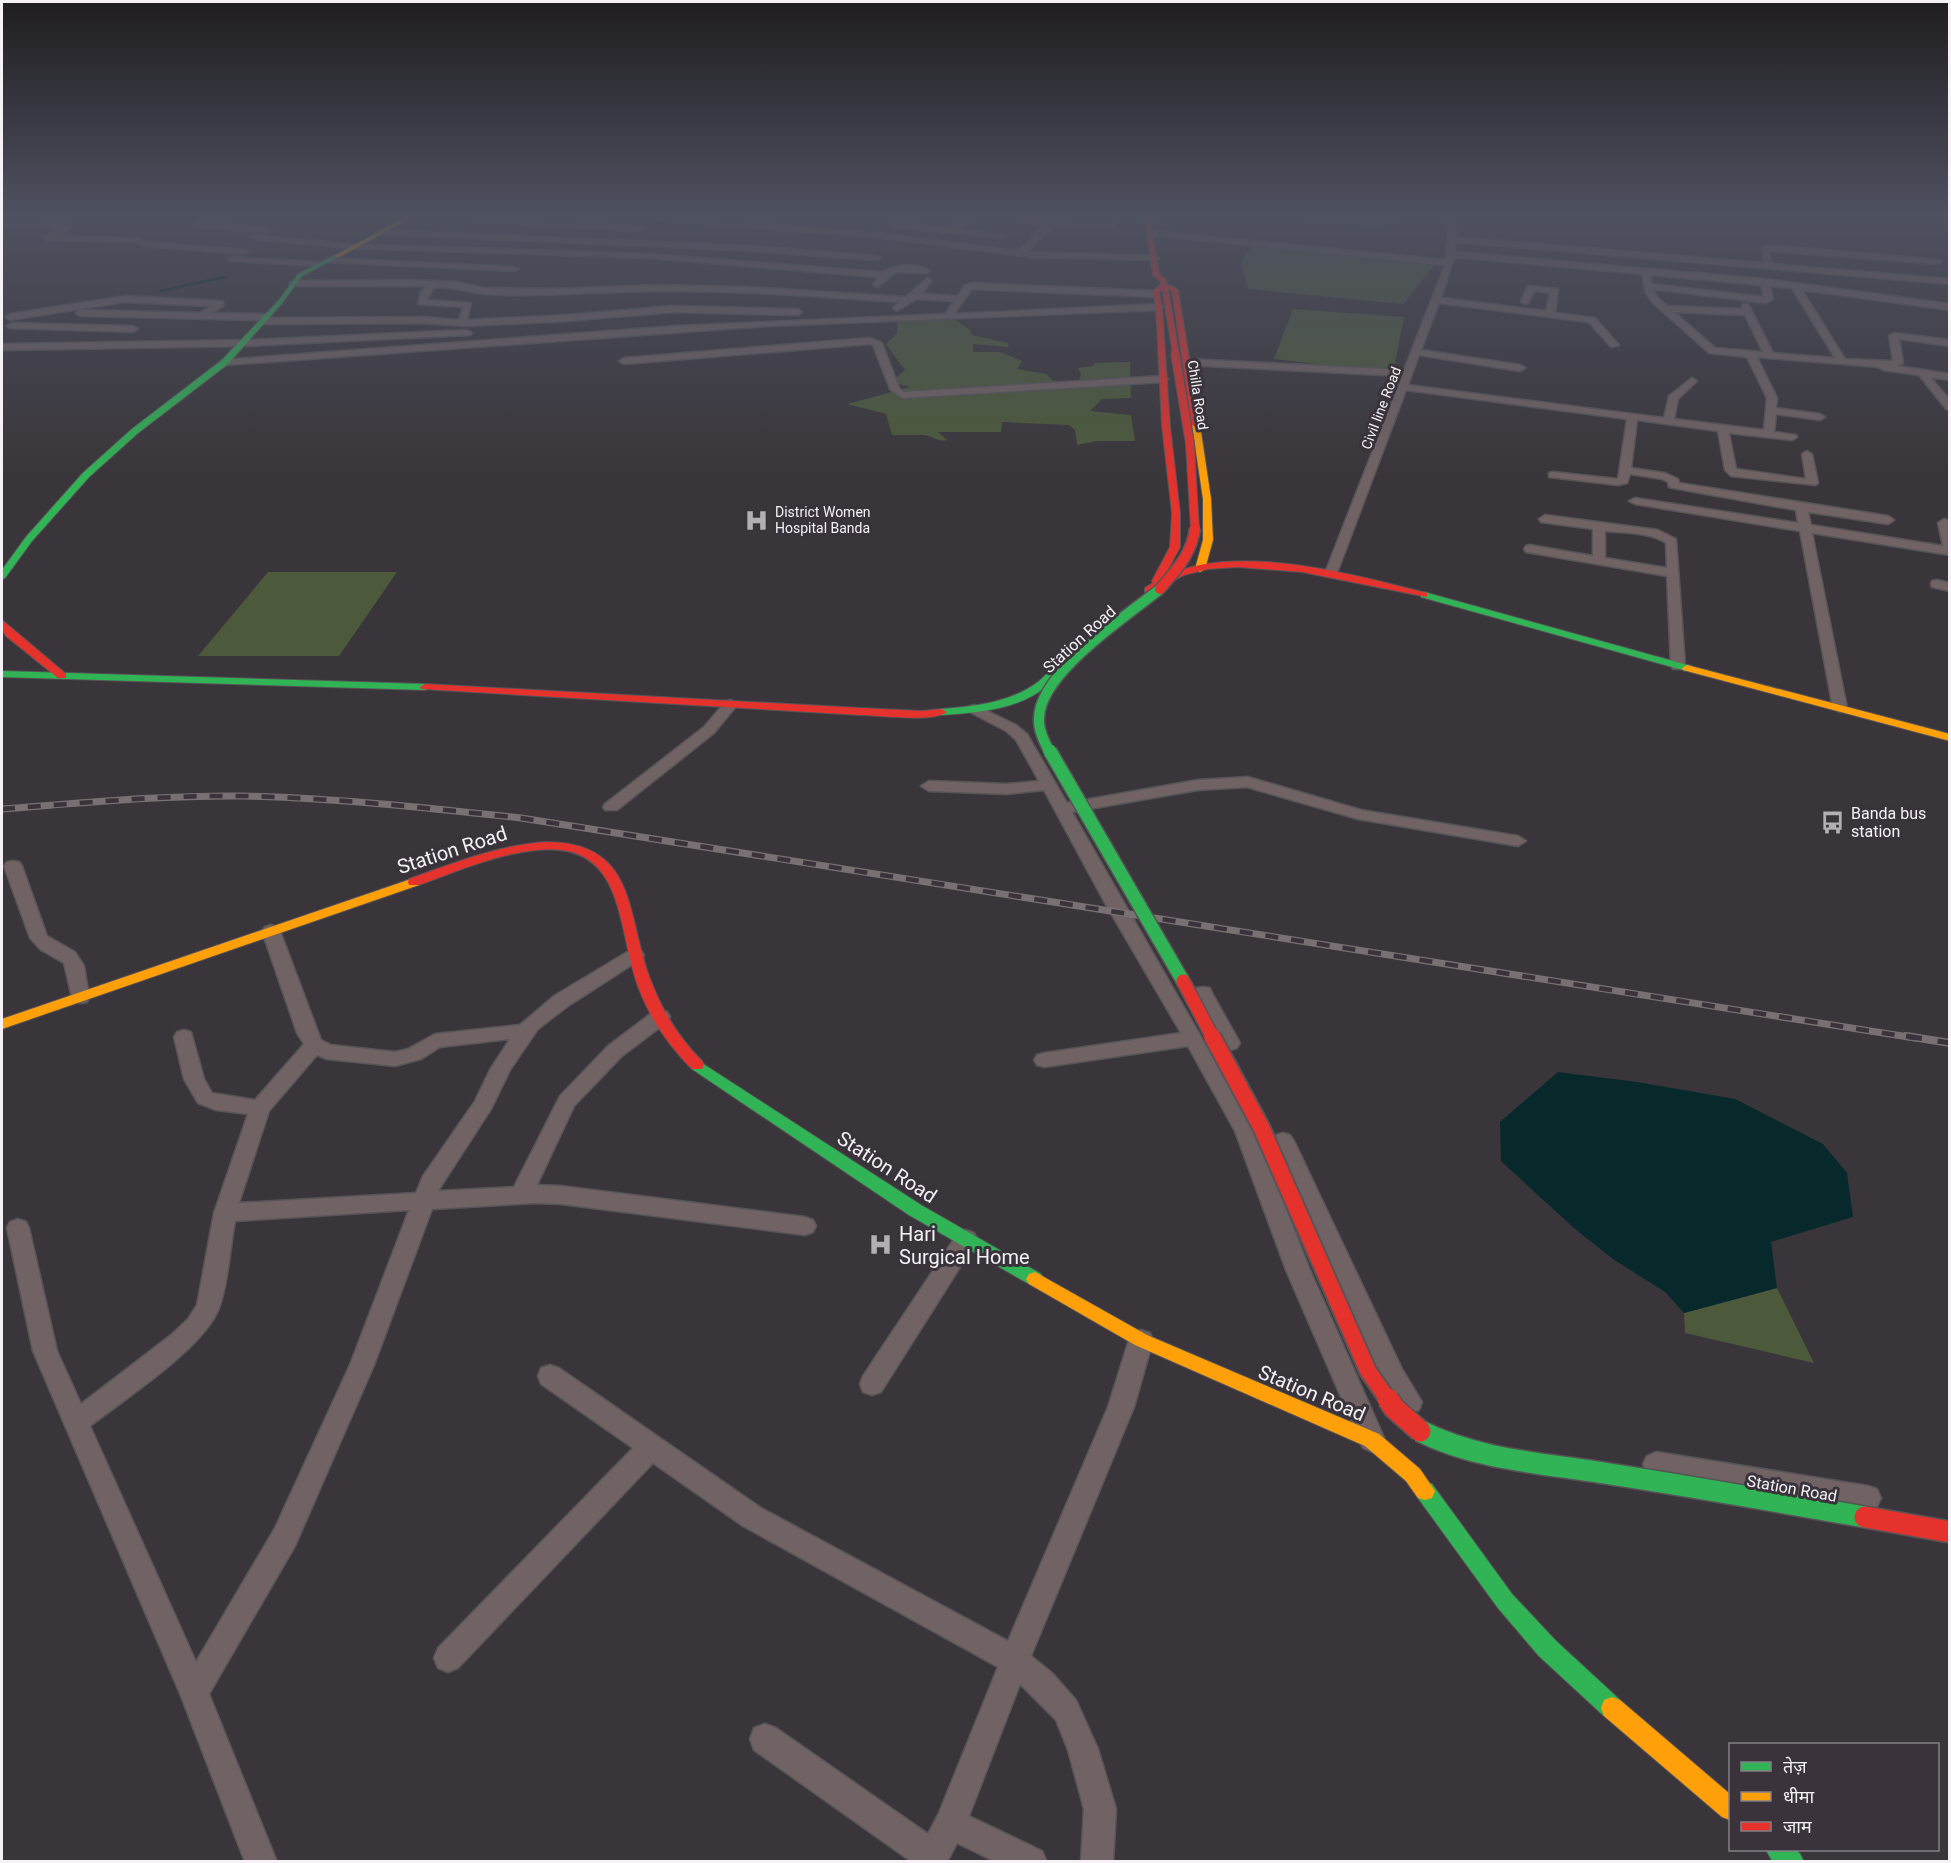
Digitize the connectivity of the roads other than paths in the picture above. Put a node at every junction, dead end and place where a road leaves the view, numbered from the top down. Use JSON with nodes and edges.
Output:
{"nodes":[{"id":1,"x":57,"y":303,"type":"edge"},
{"id":2,"x":76,"y":303,"type":"edge"},
{"id":3,"x":95,"y":303,"type":"edge"},
{"id":4,"x":204,"y":303,"type":"edge"},
{"id":5,"x":278,"y":303,"type":"edge"},
{"id":6,"x":443,"y":303,"type":"edge"},
{"id":7,"x":903,"y":303,"type":"edge"},
{"id":8,"x":957,"y":303,"type":"edge"},
{"id":9,"x":1064,"y":303,"type":"edge"},
{"id":10,"x":1159,"y":303,"type":"edge"},
{"id":11,"x":1162,"y":303,"type":"edge"},
{"id":12,"x":1177,"y":303,"type":"edge"},
{"id":13,"x":1435,"y":303,"type":"edge"},
{"id":14,"x":1458,"y":303,"type":"edge"},
{"id":15,"x":1553,"y":303,"type":"edge"},
{"id":16,"x":1659,"y":303,"type":"edge"},
{"id":17,"x":1806,"y":303,"type":"edge"},
{"id":18,"x":1914,"y":303,"type":"edge"},
{"id":19,"x":1012,"y":304,"type":"dead end"},
{"id":20,"x":531,"y":306,"type":"dead end"},
{"id":21,"x":1950,"y":308,"type":"edge"},
{"id":22,"x":1665,"y":309,"type":"junction"},
{"id":23,"x":48,"y":311,"type":"junction"},
{"id":24,"x":1019,"y":313,"type":"junction"},
{"id":25,"x":93,"y":314,"type":"junction"},
{"id":26,"x":164,"y":315,"type":"junction"},
{"id":27,"x":1550,"y":315,"type":"junction"},
{"id":28,"x":201,"y":316,"type":"junction"},
{"id":29,"x":6,"y":317,"type":"edge"},
{"id":30,"x":948,"y":317,"type":"junction"},
{"id":31,"x":874,"y":318,"type":"junction"},
{"id":32,"x":896,"y":318,"type":"junction"},
{"id":33,"x":265,"y":319,"type":"junction"},
{"id":34,"x":527,"y":321,"type":"junction"},
{"id":35,"x":462,"y":323,"type":"junction"},
{"id":36,"x":2,"y":325,"type":"edge"},
{"id":37,"x":133,"y":329,"type":"junction"},
{"id":38,"x":504,"y":331,"type":"dead end"},
{"id":39,"x":244,"y":343,"type":"junction"},
{"id":40,"x":1950,"y":343,"type":"edge"},
{"id":41,"x":106,"y":345,"type":"junction"},
{"id":42,"x":1614,"y":345,"type":"dead end"},
{"id":43,"x":2,"y":347,"type":"edge"},
{"id":44,"x":1416,"y":352,"type":"junction"},
{"id":45,"x":1751,"y":355,"type":"junction"},
{"id":46,"x":1770,"y":356,"type":"junction"},
{"id":47,"x":624,"y":361,"type":"dead end"},
{"id":48,"x":1842,"y":361,"type":"junction"},
{"id":49,"x":225,"y":362,"type":"junction"},
{"id":50,"x":1187,"y":362,"type":"junction"},
{"id":51,"x":1876,"y":364,"type":"junction"},
{"id":52,"x":1520,"y":368,"type":"dead end"},
{"id":53,"x":1923,"y":373,"type":"junction"},
{"id":54,"x":1408,"y":374,"type":"junction"},
{"id":55,"x":1950,"y":377,"type":"edge"},
{"id":56,"x":1163,"y":379,"type":"junction"},
{"id":57,"x":1692,"y":381,"type":"dead end"},
{"id":58,"x":1403,"y":387,"type":"junction"},
{"id":59,"x":1950,"y":407,"type":"edge"},
{"id":60,"x":1771,"y":410,"type":"junction"},
{"id":61,"x":1820,"y":417,"type":"dead end"},
{"id":62,"x":1632,"y":418,"type":"junction"},
{"id":63,"x":1668,"y":422,"type":"junction"},
{"id":64,"x":1723,"y":428,"type":"junction"},
{"id":65,"x":1769,"y":434,"type":"junction"},
{"id":66,"x":1792,"y":437,"type":"dead end"},
{"id":67,"x":1807,"y":454,"type":"dead end"},
{"id":68,"x":1625,"y":470,"type":"junction"},
{"id":69,"x":1553,"y":475,"type":"dead end"},
{"id":70,"x":1673,"y":485,"type":"junction"},
{"id":71,"x":1635,"y":501,"type":"dead end"},
{"id":72,"x":1671,"y":507,"type":"junction"},
{"id":73,"x":1801,"y":507,"type":"junction"},
{"id":74,"x":1545,"y":519,"type":"dead end"},
{"id":75,"x":1888,"y":520,"type":"dead end"},
{"id":76,"x":1944,"y":523,"type":"dead end"},
{"id":77,"x":1599,"y":526,"type":"junction"},
{"id":78,"x":1804,"y":526,"type":"junction"},
{"id":79,"x":29,"y":539,"type":"junction"},
{"id":80,"x":2,"y":549,"type":"edge"},
{"id":81,"x":1530,"y":549,"type":"dead end"},
{"id":82,"x":1950,"y":549,"type":"edge"},
{"id":83,"x":1599,"y":561,"type":"junction"},
{"id":84,"x":1200,"y":569,"type":"junction"},
{"id":85,"x":1331,"y":573,"type":"junction"},
{"id":86,"x":1674,"y":573,"type":"junction"},
{"id":87,"x":2,"y":576,"type":"edge"},
{"id":88,"x":1164,"y":580,"type":"junction"},
{"id":89,"x":2,"y":624,"type":"edge"},
{"id":90,"x":1678,"y":666,"type":"junction"},
{"id":91,"x":2,"y":674,"type":"edge"},
{"id":92,"x":62,"y":676,"type":"junction"},
{"id":93,"x":731,"y":704,"type":"junction"},
{"id":94,"x":1840,"y":708,"type":"junction"},
{"id":95,"x":975,"y":710,"type":"junction"},
{"id":96,"x":1950,"y":738,"type":"edge"},
{"id":97,"x":1048,"y":785,"type":"junction"},
{"id":98,"x":929,"y":786,"type":"dead end"},
{"id":99,"x":611,"y":807,"type":"dead end"},
{"id":100,"x":1062,"y":809,"type":"junction"},
{"id":101,"x":1518,"y":841,"type":"dead end"},
{"id":102,"x":14,"y":866,"type":"dead end"},
{"id":103,"x":271,"y":931,"type":"junction"},
{"id":104,"x":635,"y":955,"type":"junction"},
{"id":105,"x":1193,"y":976,"type":"dead end"},
{"id":106,"x":80,"y":997,"type":"junction"},
{"id":107,"x":660,"y":1017,"type":"junction"},
{"id":108,"x":2,"y":1024,"type":"edge"},
{"id":109,"x":525,"y":1031,"type":"junction"},
{"id":110,"x":184,"y":1037,"type":"dead end"},
{"id":111,"x":1194,"y":1038,"type":"junction"},
{"id":112,"x":314,"y":1045,"type":"junction"},
{"id":113,"x":1044,"y":1060,"type":"dead end"},
{"id":114,"x":260,"y":1108,"type":"junction"},
{"id":115,"x":522,"y":1194,"type":"junction"},
{"id":116,"x":422,"y":1202,"type":"junction"},
{"id":117,"x":225,"y":1213,"type":"junction"},
{"id":118,"x":805,"y":1226,"type":"dead end"},
{"id":119,"x":18,"y":1228,"type":"dead end"},
{"id":120,"x":966,"y":1239,"type":"junction"},
{"id":121,"x":1141,"y":1340,"type":"junction"},
{"id":122,"x":550,"y":1376,"type":"dead end"},
{"id":123,"x":872,"y":1384,"type":"dead end"},
{"id":124,"x":76,"y":1422,"type":"junction"},
{"id":125,"x":1372,"y":1440,"type":"junction"},
{"id":126,"x":651,"y":1447,"type":"junction"},
{"id":127,"x":1950,"y":1512,"type":"edge"},
{"id":128,"x":1950,"y":1532,"type":"edge"},
{"id":129,"x":448,"y":1658,"type":"dead end"},
{"id":130,"x":1015,"y":1661,"type":"junction"},
{"id":131,"x":194,"y":1692,"type":"junction"},
{"id":132,"x":765,"y":1739,"type":"dead end"},
{"id":133,"x":1729,"y":1807,"type":"edge"},
{"id":134,"x":951,"y":1823,"type":"junction"},
{"id":135,"x":1779,"y":1851,"type":"edge"},
{"id":136,"x":932,"y":1859,"type":"edge"},
{"id":137,"x":261,"y":1862,"type":"edge"},
{"id":138,"x":1031,"y":1862,"type":"edge"},
{"id":139,"x":1097,"y":1862,"type":"edge"},
{"id":140,"x":1792,"y":1862,"type":"edge"}],
"edges":[{"from":1,"to":29,"type":"street"},
{"from":2,"to":23,"type":"street"},
{"from":3,"to":25,"type":"street"},
{"from":4,"to":28,"type":"street"},
{"from":5,"to":33,"type":"main road"},
{"from":6,"to":35,"type":"street"},
{"from":7,"to":32,"type":"street"},
{"from":8,"to":30,"type":"street"},
{"from":9,"to":24,"type":"street"},
{"from":10,"to":56,"type":"main road"},
{"from":11,"to":88,"type":"main road","name":"Chilla Road","bridge":true},
{"from":12,"to":50,"type":"main road"},
{"from":13,"to":44,"type":"street","name":"Civil line Road"},
{"from":14,"to":27,"type":"street"},
{"from":15,"to":27,"type":"street"},
{"from":16,"to":22,"type":"street"},
{"from":17,"to":48,"type":"street"},
{"from":18,"to":21,"type":"street"},
{"from":19,"to":24,"type":"street"},
{"from":20,"to":34,"type":"street"},
{"from":22,"to":45,"type":"street"},
{"from":22,"to":46,"type":"street"},
{"from":23,"to":25,"type":"street"},
{"from":23,"to":29,"type":"street"},
{"from":24,"to":30,"type":"street"},
{"from":25,"to":26,"type":"street"},
{"from":26,"to":28,"type":"street"},
{"from":26,"to":37,"type":"street"},
{"from":27,"to":42,"type":"street"},
{"from":28,"to":33,"type":"street"},
{"from":30,"to":32,"type":"street"},
{"from":31,"to":32,"type":"street"},
{"from":31,"to":34,"type":"street"},
{"from":31,"to":49,"type":"street"},
{"from":33,"to":35,"type":"street"},
{"from":33,"to":39,"type":"main road"},
{"from":34,"to":35,"type":"street"},
{"from":36,"to":37,"type":"street"},
{"from":37,"to":41,"type":"street"},
{"from":38,"to":39,"type":"street"},
{"from":39,"to":41,"type":"street"},
{"from":39,"to":49,"type":"main road"},
{"from":40,"to":51,"type":"street"},
{"from":41,"to":43,"type":"street"},
{"from":44,"to":52,"type":"street"},
{"from":44,"to":54,"type":"street","name":"Civil line Road"},
{"from":45,"to":46,"type":"street"},
{"from":45,"to":60,"type":"street"},
{"from":46,"to":48,"type":"street"},
{"from":47,"to":56,"type":"street"},
{"from":48,"to":51,"type":"street"},
{"from":49,"to":79,"type":"main road"},
{"from":50,"to":54,"type":"street"},
{"from":50,"to":84,"type":"main road"},
{"from":51,"to":53,"type":"street"},
{"from":53,"to":55,"type":"street"},
{"from":53,"to":59,"type":"street"},
{"from":54,"to":58,"type":"street","name":"Civil line Road"},
{"from":56,"to":88,"type":"main road"},
{"from":57,"to":63,"type":"street"},
{"from":58,"to":62,"type":"street"},
{"from":58,"to":85,"type":"street","name":"Civil line Road"},
{"from":60,"to":61,"type":"street"},
{"from":60,"to":65,"type":"street"},
{"from":62,"to":63,"type":"street"},
{"from":62,"to":68,"type":"street"},
{"from":63,"to":64,"type":"street"},
{"from":64,"to":65,"type":"street"},
{"from":64,"to":67,"type":"street"},
{"from":65,"to":66,"type":"street"},
{"from":68,"to":69,"type":"street"},
{"from":68,"to":70,"type":"street"},
{"from":70,"to":72,"type":"street"},
{"from":70,"to":73,"type":"street"},
{"from":71,"to":72,"type":"street"},
{"from":72,"to":78,"type":"street"},
{"from":73,"to":75,"type":"street"},
{"from":73,"to":78,"type":"street"},
{"from":74,"to":77,"type":"street"},
{"from":76,"to":82,"type":"street"},
{"from":77,"to":83,"type":"street"},
{"from":77,"to":86,"type":"street"},
{"from":78,"to":82,"type":"street"},
{"from":78,"to":94,"type":"street"},
{"from":79,"to":80,"type":"main road"},
{"from":79,"to":87,"type":"main road"},
{"from":81,"to":83,"type":"street"},
{"from":83,"to":86,"type":"street"},
{"from":84,"to":85,"type":"main road"},
{"from":84,"to":88,"type":"main road"},
{"from":85,"to":90,"type":"main road"},
{"from":86,"to":90,"type":"street"},
{"from":88,"to":95,"type":"main road"},
{"from":88,"to":128,"type":"main road","name":"Station Road","bridge":true},
{"from":89,"to":92,"type":"main road"},
{"from":90,"to":94,"type":"main road"},
{"from":91,"to":92,"type":"main road"},
{"from":92,"to":93,"type":"main road"},
{"from":93,"to":95,"type":"main road"},
{"from":93,"to":99,"type":"street"},
{"from":94,"to":96,"type":"main road"},
{"from":95,"to":97,"type":"street"},
{"from":97,"to":98,"type":"street"},
{"from":97,"to":100,"type":"street"},
{"from":100,"to":101,"type":"street"},
{"from":100,"to":111,"type":"street"},
{"from":102,"to":106,"type":"street"},
{"from":103,"to":104,"type":"main road","name":"Station Road"},
{"from":103,"to":106,"type":"main road","name":"Station Road"},
{"from":103,"to":112,"type":"street"},
{"from":104,"to":107,"type":"main road","name":"Station Road"},
{"from":104,"to":109,"type":"street"},
{"from":105,"to":127,"type":"street"},
{"from":106,"to":108,"type":"main road","name":"Station Road"},
{"from":107,"to":115,"type":"street"},
{"from":107,"to":120,"type":"main road","name":"Station Road"},
{"from":109,"to":112,"type":"street"},
{"from":109,"to":116,"type":"street"},
{"from":110,"to":114,"type":"street"},
{"from":111,"to":113,"type":"street"},
{"from":111,"to":125,"type":"street"},
{"from":112,"to":114,"type":"street"},
{"from":114,"to":117,"type":"street"},
{"from":115,"to":116,"type":"street"},
{"from":115,"to":118,"type":"street"},
{"from":116,"to":117,"type":"street"},
{"from":116,"to":131,"type":"street"},
{"from":117,"to":124,"type":"street"},
{"from":119,"to":124,"type":"street"},
{"from":120,"to":121,"type":"main road","name":"Station Road"},
{"from":120,"to":123,"type":"street"},
{"from":121,"to":125,"type":"main road","name":"Station Road"},
{"from":121,"to":130,"type":"street"},
{"from":122,"to":126,"type":"street"},
{"from":124,"to":131,"type":"street"},
{"from":125,"to":133,"type":"main road","name":"Station Road"},
{"from":126,"to":129,"type":"street"},
{"from":126,"to":130,"type":"street"},
{"from":130,"to":134,"type":"street"},
{"from":130,"to":139,"type":"street"},
{"from":131,"to":137,"type":"street"},
{"from":132,"to":136,"type":"street"},
{"from":134,"to":136,"type":"street"},
{"from":134,"to":138,"type":"street"},
{"from":135,"to":140,"type":"main road"}]}
